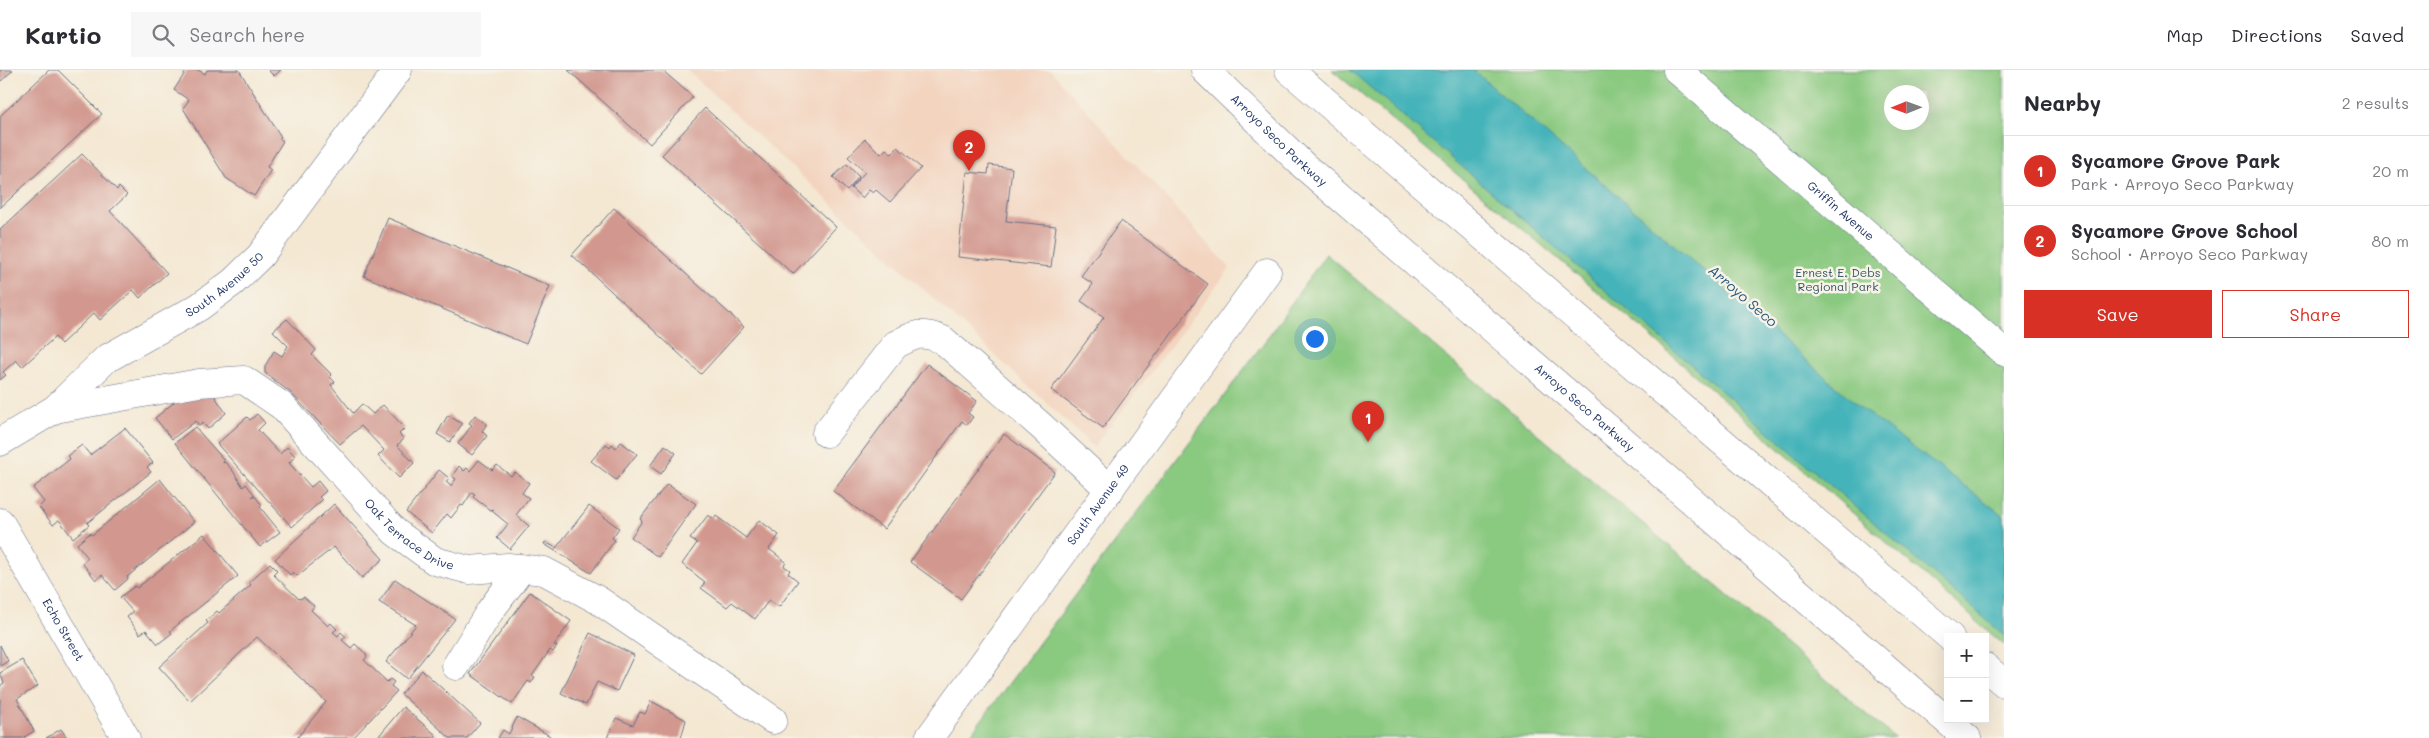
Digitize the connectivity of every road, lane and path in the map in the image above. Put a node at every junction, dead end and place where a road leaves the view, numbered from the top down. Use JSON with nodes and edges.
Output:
{"nodes":[{"id":1,"x":398,"y":70,"type":"edge"},
{"id":2,"x":1205,"y":70,"type":"edge"},
{"id":3,"x":1289,"y":70,"type":"edge"},
{"id":4,"x":1677,"y":70,"type":"edge"},
{"id":5,"x":1267,"y":272,"type":"dead end"},
{"id":6,"x":2004,"y":352,"type":"edge"},
{"id":7,"x":54,"y":410,"type":"junction"},
{"id":8,"x":826,"y":433,"type":"dead end"},
{"id":9,"x":0,"y":442,"type":"edge"},
{"id":10,"x":1110,"y":490,"type":"junction"},
{"id":11,"x":0,"y":522,"type":"edge"},
{"id":12,"x":522,"y":568,"type":"junction"},
{"id":13,"x":1945,"y":633,"type":"edge"},
{"id":14,"x":456,"y":666,"type":"dead end"},
{"id":15,"x":1989,"y":670,"type":"edge"},
{"id":16,"x":2004,"y":683,"type":"edge"},
{"id":17,"x":773,"y":720,"type":"dead end"},
{"id":18,"x":126,"y":738,"type":"edge"},
{"id":19,"x":930,"y":738,"type":"edge"},
{"id":20,"x":1967,"y":738,"type":"edge"}],
"edges":[{"from":1,"to":7,"type":"main road","name":"South Avenue 50"},
{"from":2,"to":20,"type":"main road","name":"Arroyo Seco Parkway"},
{"from":3,"to":13,"type":"main road"},
{"from":4,"to":6,"type":"main road","name":"Griffin Avenue"},
{"from":5,"to":10,"type":"main road","name":"South Avenue 49"},
{"from":7,"to":9,"type":"main road","name":"South Avenue 50"},
{"from":7,"to":12,"type":"main road","name":"Oak Terrace Drive"},
{"from":8,"to":10,"type":"main road"},
{"from":10,"to":19,"type":"main road","name":"South Avenue 49"},
{"from":11,"to":18,"type":"main road","name":"Echo Street"},
{"from":12,"to":14,"type":"main road"},
{"from":12,"to":17,"type":"main road","name":"Oak Terrace Drive"},
{"from":15,"to":16,"type":"main road"}]}
